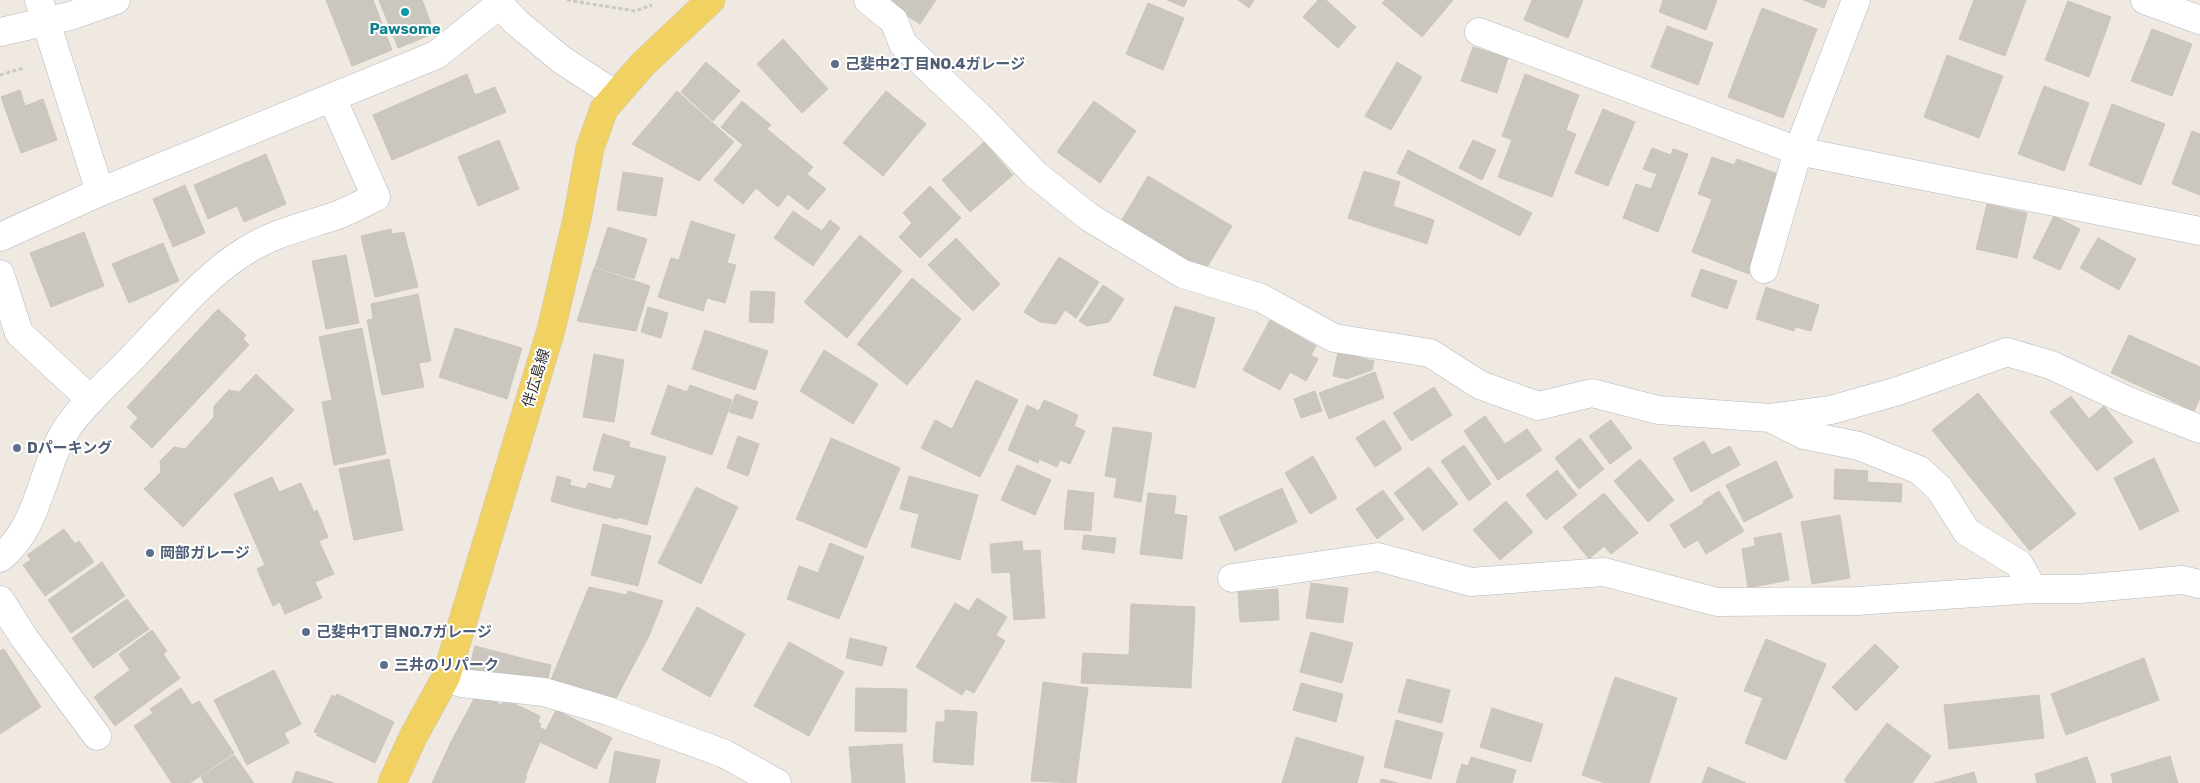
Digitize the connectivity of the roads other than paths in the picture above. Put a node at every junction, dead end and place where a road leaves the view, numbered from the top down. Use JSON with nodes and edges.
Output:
{"nodes":[{"id":1,"x":116,"y":0,"type":"edge"},
{"id":2,"x":711,"y":0,"type":"edge"},
{"id":3,"x":868,"y":0,"type":"edge"},
{"id":4,"x":1856,"y":0,"type":"edge"},
{"id":5,"x":2145,"y":0,"type":"edge"},
{"id":6,"x":498,"y":2,"type":"edge"},
{"id":7,"x":42,"y":11,"type":"edge"},
{"id":8,"x":2200,"y":20,"type":"edge"},
{"id":9,"x":1,"y":32,"type":"edge"},
{"id":10,"x":1479,"y":32,"type":"dead end"},
{"id":11,"x":616,"y":95,"type":"junction"},
{"id":12,"x":332,"y":98,"type":"junction"},
{"id":13,"x":1798,"y":151,"type":"junction"},
{"id":14,"x":100,"y":192,"type":"junction"},
{"id":15,"x":2200,"y":230,"type":"edge"},
{"id":16,"x":0,"y":237,"type":"edge"},
{"id":17,"x":1764,"y":268,"type":"dead end"},
{"id":18,"x":0,"y":274,"type":"edge"},
{"id":19,"x":91,"y":400,"type":"junction"},
{"id":20,"x":1770,"y":418,"type":"junction"},
{"id":21,"x":2200,"y":428,"type":"edge"},
{"id":22,"x":0,"y":558,"type":"edge"},
{"id":23,"x":1232,"y":578,"type":"dead end"},
{"id":24,"x":2200,"y":584,"type":"edge"},
{"id":25,"x":2033,"y":589,"type":"junction"},
{"id":26,"x":0,"y":600,"type":"edge"},
{"id":27,"x":446,"y":677,"type":"junction"},
{"id":28,"x":96,"y":736,"type":"dead end"},
{"id":29,"x":392,"y":783,"type":"edge"},
{"id":30,"x":777,"y":783,"type":"edge"}],
"edges":[{"from":1,"to":7,"type":"street"},
{"from":2,"to":11,"type":"main road","name":"伴広島線"},
{"from":3,"to":20,"type":"street"},
{"from":4,"to":13,"type":"street"},
{"from":5,"to":8,"type":"street"},
{"from":6,"to":11,"type":"street"},
{"from":6,"to":12,"type":"street"},
{"from":7,"to":9,"type":"street"},
{"from":7,"to":14,"type":"street"},
{"from":10,"to":13,"type":"street"},
{"from":11,"to":27,"type":"main road","name":"伴広島線"},
{"from":12,"to":14,"type":"street"},
{"from":12,"to":19,"type":"street"},
{"from":13,"to":15,"type":"street"},
{"from":13,"to":17,"type":"street"},
{"from":14,"to":16,"type":"street"},
{"from":18,"to":19,"type":"street"},
{"from":19,"to":22,"type":"street"},
{"from":20,"to":21,"type":"street"},
{"from":20,"to":25,"type":"street"},
{"from":23,"to":25,"type":"street"},
{"from":24,"to":25,"type":"street"},
{"from":26,"to":28,"type":"street"},
{"from":27,"to":29,"type":"main road","name":"伴広島線"},
{"from":27,"to":30,"type":"street"}]}
